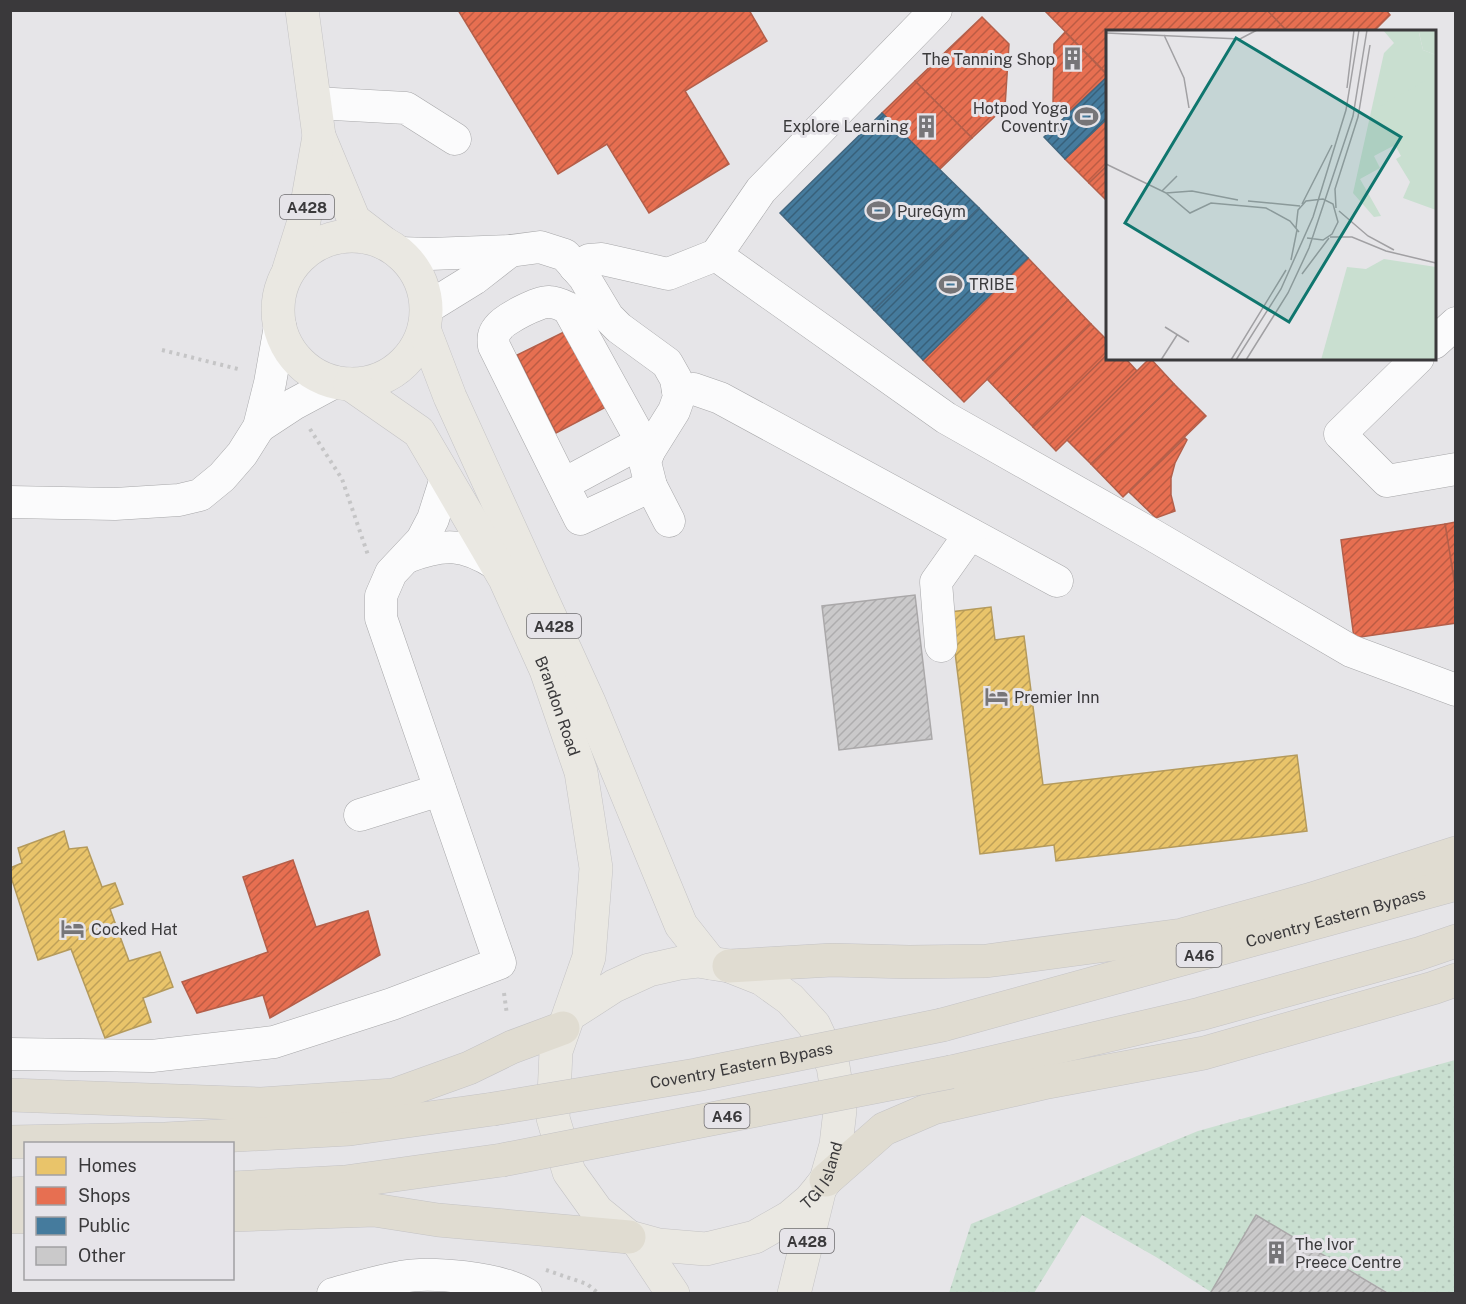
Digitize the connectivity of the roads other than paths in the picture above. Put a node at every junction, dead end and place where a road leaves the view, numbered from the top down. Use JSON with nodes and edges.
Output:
{"nodes":[{"id":1,"x":302,"y":10,"type":"edge"},
{"id":2,"x":936,"y":10,"type":"edge"},
{"id":3,"x":315,"y":103,"type":"junction"},
{"id":4,"x":319,"y":136,"type":"junction"},
{"id":5,"x":455,"y":139,"type":"dead end"},
{"id":6,"x":394,"y":250,"type":"junction"},
{"id":7,"x":510,"y":252,"type":"junction"},
{"id":8,"x":716,"y":255,"type":"junction"},
{"id":9,"x":575,"y":267,"type":"junction"},
{"id":10,"x":286,"y":276,"type":"junction"},
{"id":11,"x":425,"y":318,"type":"junction"},
{"id":12,"x":1455,"y":323,"type":"edge"},
{"id":13,"x":280,"y":326,"type":"junction"},
{"id":14,"x":1436,"y":341,"type":"edge"},
{"id":15,"x":1416,"y":360,"type":"edge"},
{"id":16,"x":343,"y":383,"type":"junction"},
{"id":17,"x":678,"y":390,"type":"junction"},
{"id":18,"x":259,"y":427,"type":"junction"},
{"id":19,"x":646,"y":446,"type":"junction"},
{"id":20,"x":1455,"y":469,"type":"edge"},
{"id":21,"x":446,"y":478,"type":"junction"},
{"id":22,"x":564,"y":484,"type":"junction"},
{"id":23,"x":651,"y":486,"type":"junction"},
{"id":24,"x":10,"y":502,"type":"edge"},
{"id":25,"x":669,"y":521,"type":"dead end"},
{"id":26,"x":970,"y":534,"type":"junction"},
{"id":27,"x":407,"y":556,"type":"junction"},
{"id":28,"x":496,"y":564,"type":"junction"},
{"id":29,"x":1058,"y":581,"type":"dead end"},
{"id":30,"x":941,"y":646,"type":"dead end"},
{"id":31,"x":1455,"y":690,"type":"edge"},
{"id":32,"x":440,"y":790,"type":"junction"},
{"id":33,"x":360,"y":814,"type":"dead end"},
{"id":34,"x":1455,"y":854,"type":"edge"},
{"id":35,"x":1455,"y":884,"type":"edge"},
{"id":36,"x":1455,"y":940,"type":"edge"},
{"id":37,"x":720,"y":964,"type":"junction"},
{"id":38,"x":1455,"y":980,"type":"edge"},
{"id":39,"x":566,"y":1022,"type":"junction"},
{"id":40,"x":10,"y":1054,"type":"edge"},
{"id":41,"x":10,"y":1095,"type":"edge"},
{"id":42,"x":10,"y":1142,"type":"edge"},
{"id":43,"x":823,"y":1184,"type":"junction"},
{"id":44,"x":234,"y":1188,"type":"edge"},
{"id":45,"x":234,"y":1215,"type":"edge"},
{"id":46,"x":633,"y":1239,"type":"junction"},
{"id":47,"x":333,"y":1293,"type":"edge"},
{"id":48,"x":526,"y":1293,"type":"edge"},
{"id":49,"x":673,"y":1293,"type":"edge"},
{"id":50,"x":794,"y":1293,"type":"edge"}],
"edges":[{"from":1,"to":3,"type":"main road","number":"A428"},
{"from":2,"to":8,"type":"street"},
{"from":3,"to":4,"type":"main road","number":"A428"},
{"from":3,"to":5,"type":"street"},
{"from":4,"to":6,"type":"main road","number":"A428"},
{"from":4,"to":10,"type":"main road","number":"A428"},
{"from":6,"to":7,"type":"street"},
{"from":6,"to":10,"type":"main road"},
{"from":6,"to":11,"type":"main road"},
{"from":7,"to":9,"type":"street"},
{"from":7,"to":11,"type":"street"},
{"from":8,"to":9,"type":"street"},
{"from":8,"to":31,"type":"street"},
{"from":9,"to":17,"type":"street"},
{"from":10,"to":13,"type":"main road"},
{"from":11,"to":16,"type":"main road"},
{"from":11,"to":37,"type":"main road","name":"Brandon Road","number":"A428"},
{"from":12,"to":14,"type":"street"},
{"from":13,"to":16,"type":"main road"},
{"from":13,"to":18,"type":"street"},
{"from":15,"to":20,"type":"street"},
{"from":16,"to":18,"type":"street"},
{"from":16,"to":21,"type":"main road","name":"Brandon Road","number":"A428"},
{"from":17,"to":19,"type":"street"},
{"from":17,"to":26,"type":"street"},
{"from":18,"to":24,"type":"street"},
{"from":19,"to":22,"type":"street"},
{"from":19,"to":22,"type":"street"},
{"from":19,"to":23,"type":"street"},
{"from":21,"to":27,"type":"street"},
{"from":21,"to":28,"type":"main road","name":"Brandon Road","number":"A428"},
{"from":22,"to":23,"type":"street"},
{"from":23,"to":25,"type":"street"},
{"from":26,"to":29,"type":"street"},
{"from":26,"to":30,"type":"street"},
{"from":27,"to":28,"type":"street"},
{"from":27,"to":32,"type":"street"},
{"from":28,"to":39,"type":"main road","name":"Brandon Road","number":"A428"},
{"from":32,"to":33,"type":"street"},
{"from":32,"to":40,"type":"street"},
{"from":34,"to":37,"type":"highway"},
{"from":35,"to":42,"type":"highway","name":"Coventry Eastern Bypass","number":"A46","bridge":true},
{"from":36,"to":44,"type":"highway","number":"A46","bridge":true},
{"from":37,"to":39,"type":"main road","name":"TGI Island"},
{"from":37,"to":43,"type":"main road","name":"TGI Island"},
{"from":38,"to":43,"type":"highway"},
{"from":39,"to":41,"type":"highway"},
{"from":39,"to":46,"type":"main road","name":"TGI Island"},
{"from":43,"to":46,"type":"main road","name":"TGI Island"},
{"from":43,"to":50,"type":"main road","number":"A428"},
{"from":45,"to":46,"type":"highway"},
{"from":46,"to":49,"type":"main road"},
{"from":47,"to":48,"type":"street"}]}
